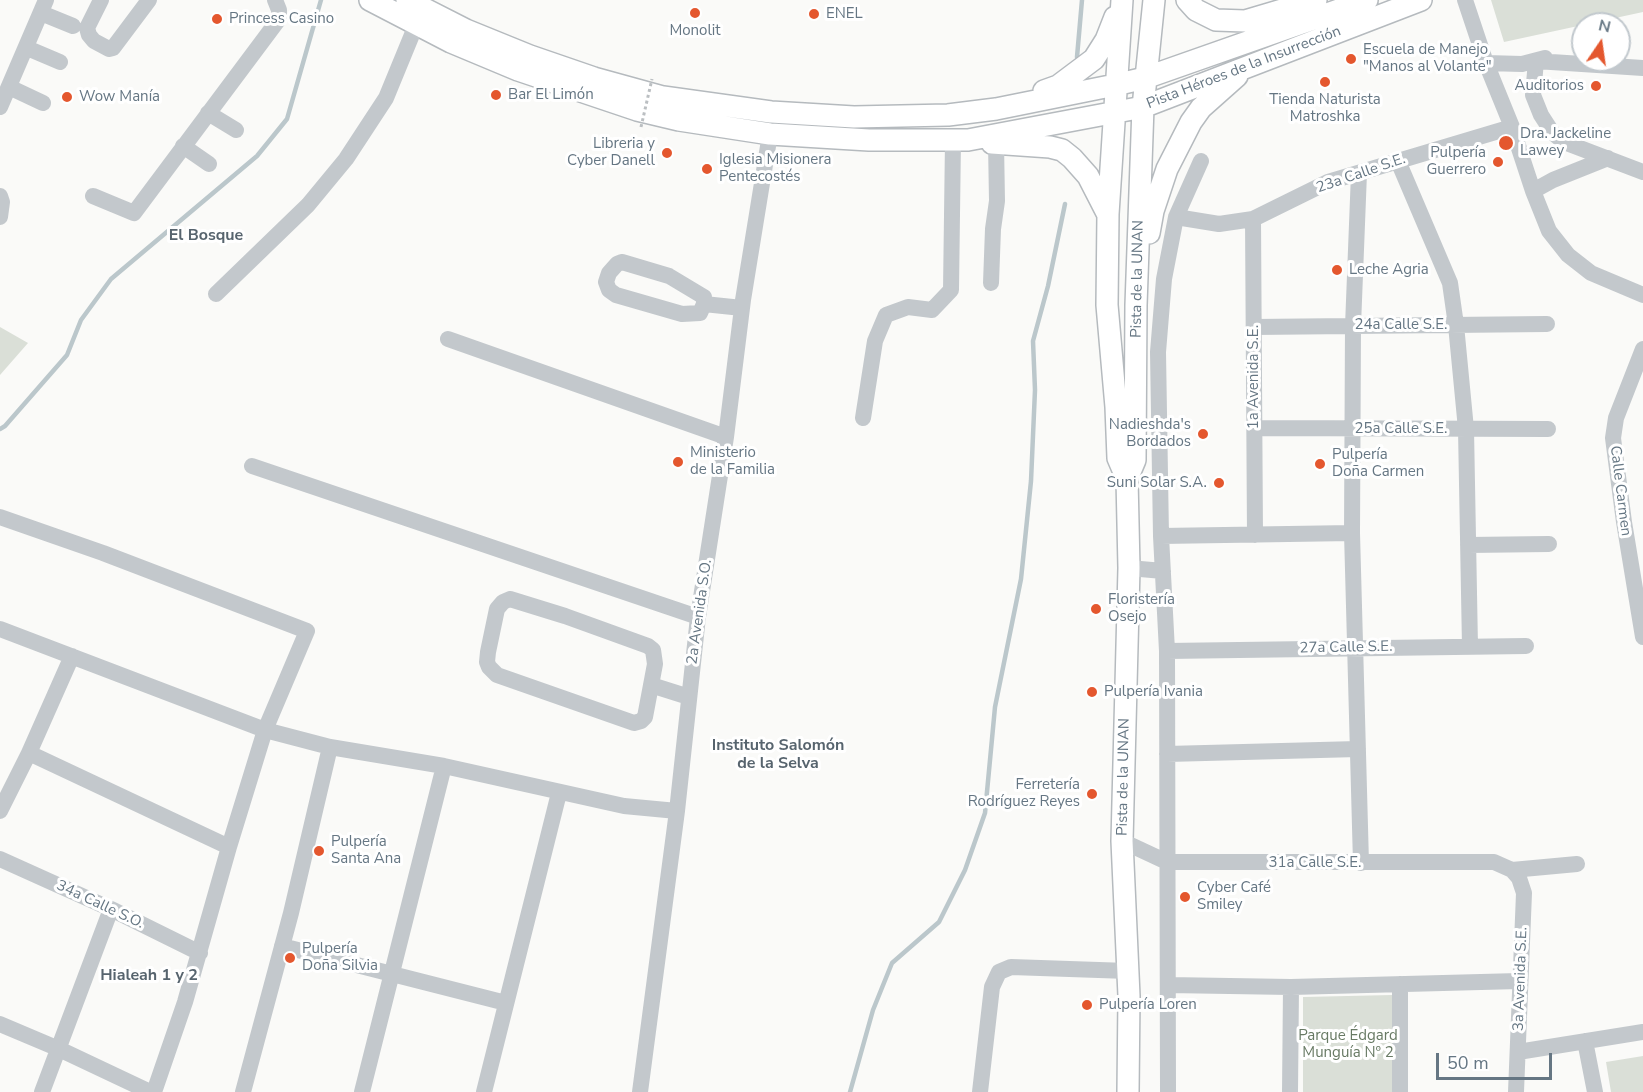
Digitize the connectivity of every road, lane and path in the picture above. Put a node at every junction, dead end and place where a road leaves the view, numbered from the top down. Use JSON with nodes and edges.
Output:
{"nodes":[{"id":1,"x":102,"y":0,"type":"edge"},
{"id":2,"x":149,"y":0,"type":"edge"},
{"id":3,"x":275,"y":0,"type":"edge"},
{"id":4,"x":370,"y":0,"type":"edge"},
{"id":5,"x":407,"y":0,"type":"edge"},
{"id":6,"x":1122,"y":0,"type":"edge"},
{"id":7,"x":1154,"y":0,"type":"edge"},
{"id":8,"x":1187,"y":0,"type":"edge"},
{"id":9,"x":1316,"y":0,"type":"edge"},
{"id":10,"x":1367,"y":0,"type":"edge"},
{"id":11,"x":1421,"y":0,"type":"edge"},
{"id":12,"x":1465,"y":0,"type":"edge"},
{"id":13,"x":44,"y":6,"type":"edge"},
{"id":14,"x":416,"y":25,"type":"junction"},
{"id":15,"x":73,"y":26,"type":"dead end"},
{"id":16,"x":27,"y":48,"type":"junction"},
{"id":17,"x":1571,"y":56,"type":"edge"},
{"id":18,"x":1536,"y":61,"type":"junction"},
{"id":19,"x":60,"y":62,"type":"dead end"},
{"id":20,"x":1486,"y":63,"type":"junction"},
{"id":21,"x":1249,"y":66,"type":"junction"},
{"id":22,"x":1643,"y":68,"type":"edge"},
{"id":23,"x":1146,"y":78,"type":"junction"},
{"id":24,"x":652,"y":79,"type":"dead end"},
{"id":25,"x":1115,"y":85,"type":"junction"},
{"id":26,"x":9,"y":87,"type":"junction"},
{"id":27,"x":44,"y":103,"type":"dead end"},
{"id":28,"x":0,"y":107,"type":"edge"},
{"id":29,"x":1143,"y":107,"type":"junction"},
{"id":30,"x":996,"y":109,"type":"junction"},
{"id":31,"x":1114,"y":112,"type":"junction"},
{"id":32,"x":208,"y":113,"type":"junction"},
{"id":33,"x":641,"y":127,"type":"dead end"},
{"id":34,"x":1512,"y":127,"type":"junction"},
{"id":35,"x":236,"y":130,"type":"dead end"},
{"id":36,"x":770,"y":134,"type":"junction"},
{"id":37,"x":960,"y":140,"type":"junction"},
{"id":38,"x":996,"y":143,"type":"junction"},
{"id":39,"x":183,"y":146,"type":"junction"},
{"id":40,"x":1608,"y":158,"type":"junction"},
{"id":41,"x":1201,"y":160,"type":"dead end"},
{"id":42,"x":1398,"y":161,"type":"junction"},
{"id":43,"x":209,"y":164,"type":"dead end"},
{"id":44,"x":1643,"y":172,"type":"edge"},
{"id":45,"x":1359,"y":173,"type":"junction"},
{"id":46,"x":1533,"y":191,"type":"junction"},
{"id":47,"x":0,"y":196,"type":"edge"},
{"id":48,"x":93,"y":196,"type":"dead end"},
{"id":49,"x":1108,"y":214,"type":"junction"},
{"id":50,"x":0,"y":217,"type":"edge"},
{"id":51,"x":1176,"y":217,"type":"junction"},
{"id":52,"x":1253,"y":219,"type":"junction"},
{"id":53,"x":991,"y":283,"type":"dead end"},
{"id":54,"x":216,"y":294,"type":"dead end"},
{"id":55,"x":1643,"y":295,"type":"edge"},
{"id":56,"x":704,"y":304,"type":"junction"},
{"id":57,"x":1136,"y":305,"type":"junction"},
{"id":58,"x":742,"y":308,"type":"junction"},
{"id":59,"x":1547,"y":324,"type":"dead end"},
{"id":60,"x":1456,"y":325,"type":"junction"},
{"id":61,"x":1353,"y":326,"type":"junction"},
{"id":62,"x":1254,"y":327,"type":"junction"},
{"id":63,"x":448,"y":339,"type":"dead end"},
{"id":64,"x":1643,"y":349,"type":"edge"},
{"id":65,"x":863,"y":418,"type":"dead end"},
{"id":66,"x":1255,"y":428,"type":"junction"},
{"id":67,"x":1352,"y":428,"type":"junction"},
{"id":68,"x":1467,"y":429,"type":"junction"},
{"id":69,"x":1548,"y":429,"type":"dead end"},
{"id":70,"x":726,"y":437,"type":"junction"},
{"id":71,"x":252,"y":466,"type":"dead end"},
{"id":72,"x":1127,"y":479,"type":"junction"},
{"id":73,"x":0,"y":517,"type":"edge"},
{"id":74,"x":1352,"y":533,"type":"junction"},
{"id":75,"x":1255,"y":535,"type":"junction"},
{"id":76,"x":1161,"y":536,"type":"junction"},
{"id":77,"x":1549,"y":543,"type":"dead end"},
{"id":78,"x":1468,"y":545,"type":"junction"},
{"id":79,"x":1129,"y":568,"type":"junction"},
{"id":80,"x":1163,"y":571,"type":"junction"},
{"id":81,"x":698,"y":617,"type":"junction"},
{"id":82,"x":0,"y":629,"type":"edge"},
{"id":83,"x":1643,"y":637,"type":"edge"},
{"id":84,"x":1526,"y":646,"type":"dead end"},
{"id":85,"x":1470,"y":647,"type":"junction"},
{"id":86,"x":1355,"y":648,"type":"junction"},
{"id":87,"x":1167,"y":651,"type":"junction"},
{"id":88,"x":72,"y":656,"type":"junction"},
{"id":89,"x":651,"y":685,"type":"junction"},
{"id":90,"x":689,"y":697,"type":"junction"},
{"id":91,"x":265,"y":730,"type":"junction"},
{"id":92,"x":330,"y":747,"type":"junction"},
{"id":93,"x":1358,"y":750,"type":"junction"},
{"id":94,"x":29,"y":753,"type":"junction"},
{"id":95,"x":1167,"y":754,"type":"junction"},
{"id":96,"x":444,"y":766,"type":"junction"},
{"id":97,"x":559,"y":793,"type":"junction"},
{"id":98,"x":0,"y":811,"type":"edge"},
{"id":99,"x":677,"y":811,"type":"junction"},
{"id":100,"x":1122,"y":841,"type":"junction"},
{"id":101,"x":229,"y":847,"type":"junction"},
{"id":102,"x":0,"y":859,"type":"edge"},
{"id":103,"x":1167,"y":862,"type":"junction"},
{"id":104,"x":1361,"y":863,"type":"junction"},
{"id":105,"x":1577,"y":864,"type":"dead end"},
{"id":106,"x":1512,"y":870,"type":"junction"},
{"id":107,"x":111,"y":909,"type":"junction"},
{"id":108,"x":282,"y":946,"type":"junction"},
{"id":109,"x":200,"y":953,"type":"junction"},
{"id":110,"x":1128,"y":971,"type":"junction"},
{"id":111,"x":392,"y":974,"type":"junction"},
{"id":112,"x":1519,"y":981,"type":"junction"},
{"id":113,"x":1400,"y":984,"type":"junction"},
{"id":114,"x":1168,"y":985,"type":"junction"},
{"id":115,"x":1291,"y":987,"type":"junction"},
{"id":116,"x":506,"y":1003,"type":"junction"},
{"id":117,"x":0,"y":1024,"type":"edge"},
{"id":118,"x":1643,"y":1032,"type":"edge"},
{"id":119,"x":1585,"y":1041,"type":"junction"},
{"id":120,"x":59,"y":1048,"type":"junction"},
{"id":121,"x":1518,"y":1052,"type":"junction"},
{"id":122,"x":1130,"y":1086,"type":"edge"},
{"id":123,"x":42,"y":1092,"type":"edge"},
{"id":124,"x":152,"y":1092,"type":"edge"},
{"id":125,"x":243,"y":1092,"type":"edge"},
{"id":126,"x":362,"y":1092,"type":"edge"},
{"id":127,"x":484,"y":1092,"type":"edge"},
{"id":128,"x":640,"y":1092,"type":"edge"},
{"id":129,"x":980,"y":1092,"type":"edge"},
{"id":130,"x":1168,"y":1092,"type":"edge"},
{"id":131,"x":1290,"y":1092,"type":"edge"},
{"id":132,"x":1400,"y":1092,"type":"edge"},
{"id":133,"x":1516,"y":1092,"type":"edge"},
{"id":134,"x":1595,"y":1092,"type":"edge"}],
"edges":[{"from":1,"to":2,"type":"street"},
{"from":3,"to":32,"type":"street"},
{"from":4,"to":14,"type":"main road","name":"Pista Héroes de la Insurrección"},
{"from":5,"to":30,"type":"main road","name":"Pista Héroes de la Insurrección"},
{"from":6,"to":25,"type":"main road","name":"Pista de la UNAN"},
{"from":6,"to":30,"type":"main road"},
{"from":7,"to":23,"type":"main road","name":"Pista de la UNAN"},
{"from":8,"to":9,"type":"main road"},
{"from":10,"to":23,"type":"main road","name":"Pista Héroes de la Insurrección"},
{"from":11,"to":21,"type":"main road","name":"Pista Héroes de la Insurrección"},
{"from":12,"to":20,"type":"street"},
{"from":13,"to":15,"type":"street"},
{"from":13,"to":16,"type":"street"},
{"from":14,"to":36,"type":"main road","name":"Pista Héroes de la Insurrección"},
{"from":14,"to":54,"type":"street"},
{"from":16,"to":19,"type":"street"},
{"from":16,"to":26,"type":"street"},
{"from":17,"to":18,"type":"street"},
{"from":18,"to":20,"type":"street"},
{"from":18,"to":22,"type":"street"},
{"from":18,"to":40,"type":"street"},
{"from":20,"to":34,"type":"street"},
{"from":21,"to":29,"type":"main road","name":"Pista Héroes de la Insurrección"},
{"from":21,"to":57,"type":"main road"},
{"from":23,"to":25,"type":"main road","name":"Pista Héroes de la Insurrección"},
{"from":23,"to":29,"type":"main road","name":"Pista de la UNAN"},
{"from":24,"to":33,"type":"path","bridge":true},
{"from":25,"to":30,"type":"main road","name":"Pista Héroes de la Insurrección"},
{"from":25,"to":31,"type":"main road","name":"Pista de la UNAN"},
{"from":26,"to":27,"type":"street"},
{"from":26,"to":28,"type":"street"},
{"from":29,"to":31,"type":"main road","name":"Pista Héroes de la Insurrección"},
{"from":29,"to":57,"type":"main road","name":"Pista de la UNAN"},
{"from":31,"to":37,"type":"main road","name":"Pista Héroes de la Insurrección"},
{"from":31,"to":49,"type":"main road","name":"Pista de la UNAN"},
{"from":32,"to":35,"type":"street"},
{"from":32,"to":39,"type":"street"},
{"from":34,"to":42,"type":"street","name":"23a Calle S.E."},
{"from":34,"to":46,"type":"street"},
{"from":36,"to":37,"type":"main road","name":"Pista Héroes de la Insurrección"},
{"from":36,"to":58,"type":"street","name":"2a Avenida S.O."},
{"from":37,"to":38,"type":"main road"},
{"from":37,"to":65,"type":"street"},
{"from":38,"to":49,"type":"main road"},
{"from":38,"to":53,"type":"street"},
{"from":39,"to":43,"type":"street"},
{"from":39,"to":48,"type":"street"},
{"from":40,"to":44,"type":"street"},
{"from":40,"to":46,"type":"street"},
{"from":41,"to":51,"type":"street"},
{"from":42,"to":45,"type":"street","name":"23a Calle S.E."},
{"from":42,"to":60,"type":"street"},
{"from":45,"to":52,"type":"street","name":"23a Calle S.E."},
{"from":45,"to":61,"type":"street"},
{"from":46,"to":55,"type":"street"},
{"from":47,"to":50,"type":"street"},
{"from":49,"to":72,"type":"main road","name":"Pista de la UNAN"},
{"from":51,"to":52,"type":"street","name":"23a Calle S.E."},
{"from":51,"to":76,"type":"street"},
{"from":52,"to":62,"type":"street","name":"1a Avenida S.E."},
{"from":56,"to":56,"type":"street"},
{"from":56,"to":58,"type":"street"},
{"from":57,"to":72,"type":"main road","name":"Pista de la UNAN"},
{"from":58,"to":70,"type":"street","name":"2a Avenida S.O."},
{"from":59,"to":60,"type":"street","name":"24a Calle S.E."},
{"from":60,"to":61,"type":"street","name":"24a Calle S.E."},
{"from":60,"to":68,"type":"street"},
{"from":61,"to":62,"type":"street","name":"24a Calle S.E."},
{"from":61,"to":67,"type":"street"},
{"from":62,"to":66,"type":"street","name":"1a Avenida S.E."},
{"from":63,"to":70,"type":"street"},
{"from":64,"to":83,"type":"street","name":"Calle Carmen"},
{"from":66,"to":67,"type":"street","name":"25a Calle S.E."},
{"from":66,"to":75,"type":"street","name":"1a Avenida S.E."},
{"from":67,"to":68,"type":"street","name":"25a Calle S.E."},
{"from":67,"to":74,"type":"street"},
{"from":68,"to":69,"type":"street","name":"25a Calle S.E."},
{"from":68,"to":78,"type":"street"},
{"from":70,"to":81,"type":"street","name":"2a Avenida S.O."},
{"from":71,"to":81,"type":"street"},
{"from":72,"to":79,"type":"main road","name":"Pista de la UNAN"},
{"from":73,"to":91,"type":"street"},
{"from":74,"to":75,"type":"street"},
{"from":74,"to":86,"type":"street"},
{"from":75,"to":76,"type":"street"},
{"from":76,"to":80,"type":"street"},
{"from":77,"to":78,"type":"street"},
{"from":78,"to":85,"type":"street"},
{"from":79,"to":80,"type":"street"},
{"from":79,"to":100,"type":"main road","name":"Pista de la UNAN"},
{"from":80,"to":87,"type":"street"},
{"from":81,"to":90,"type":"street","name":"2a Avenida S.O."},
{"from":82,"to":88,"type":"street"},
{"from":84,"to":85,"type":"street","name":"27a Calle S.E."},
{"from":85,"to":86,"type":"street","name":"27a Calle S.E."},
{"from":86,"to":87,"type":"street","name":"27a Calle S.E."},
{"from":86,"to":93,"type":"street"},
{"from":87,"to":95,"type":"street"},
{"from":88,"to":91,"type":"street"},
{"from":88,"to":94,"type":"street"},
{"from":89,"to":89,"type":"street"},
{"from":89,"to":90,"type":"street"},
{"from":90,"to":99,"type":"street","name":"2a Avenida S.O."},
{"from":91,"to":92,"type":"street"},
{"from":91,"to":101,"type":"street"},
{"from":92,"to":96,"type":"street"},
{"from":92,"to":108,"type":"street"},
{"from":93,"to":95,"type":"street"},
{"from":93,"to":104,"type":"street"},
{"from":94,"to":98,"type":"street"},
{"from":94,"to":101,"type":"street"},
{"from":95,"to":103,"type":"street"},
{"from":96,"to":97,"type":"street"},
{"from":96,"to":111,"type":"street"},
{"from":97,"to":99,"type":"street"},
{"from":97,"to":116,"type":"street"},
{"from":99,"to":128,"type":"street","name":"2a Avenida S.O."},
{"from":100,"to":103,"type":"street","name":"31a Calle S.E."},
{"from":100,"to":110,"type":"main road","name":"Pista de la UNAN"},
{"from":101,"to":109,"type":"street"},
{"from":102,"to":107,"type":"street","name":"34a Calle S.O."},
{"from":103,"to":104,"type":"street","name":"31a Calle S.E."},
{"from":103,"to":114,"type":"street"},
{"from":104,"to":106,"type":"street","name":"31a Calle S.E."},
{"from":105,"to":106,"type":"street"},
{"from":106,"to":112,"type":"street","name":"3a Avenida S.E."},
{"from":107,"to":109,"type":"street","name":"34a Calle S.O."},
{"from":107,"to":120,"type":"street"},
{"from":108,"to":111,"type":"street"},
{"from":108,"to":125,"type":"street"},
{"from":109,"to":124,"type":"street"},
{"from":110,"to":122,"type":"main road","name":"Pista de la UNAN"},
{"from":110,"to":129,"type":"street"},
{"from":111,"to":116,"type":"street"},
{"from":111,"to":126,"type":"street"},
{"from":112,"to":113,"type":"street"},
{"from":112,"to":121,"type":"street","name":"3a Avenida S.E."},
{"from":113,"to":115,"type":"street"},
{"from":113,"to":132,"type":"street"},
{"from":114,"to":115,"type":"street"},
{"from":114,"to":130,"type":"street"},
{"from":115,"to":131,"type":"street"},
{"from":116,"to":127,"type":"street"},
{"from":117,"to":120,"type":"street"},
{"from":118,"to":119,"type":"street"},
{"from":119,"to":121,"type":"street"},
{"from":119,"to":134,"type":"street"},
{"from":120,"to":123,"type":"street"},
{"from":120,"to":124,"type":"street"},
{"from":121,"to":133,"type":"street","name":"3a Avenida S.E."}]}
